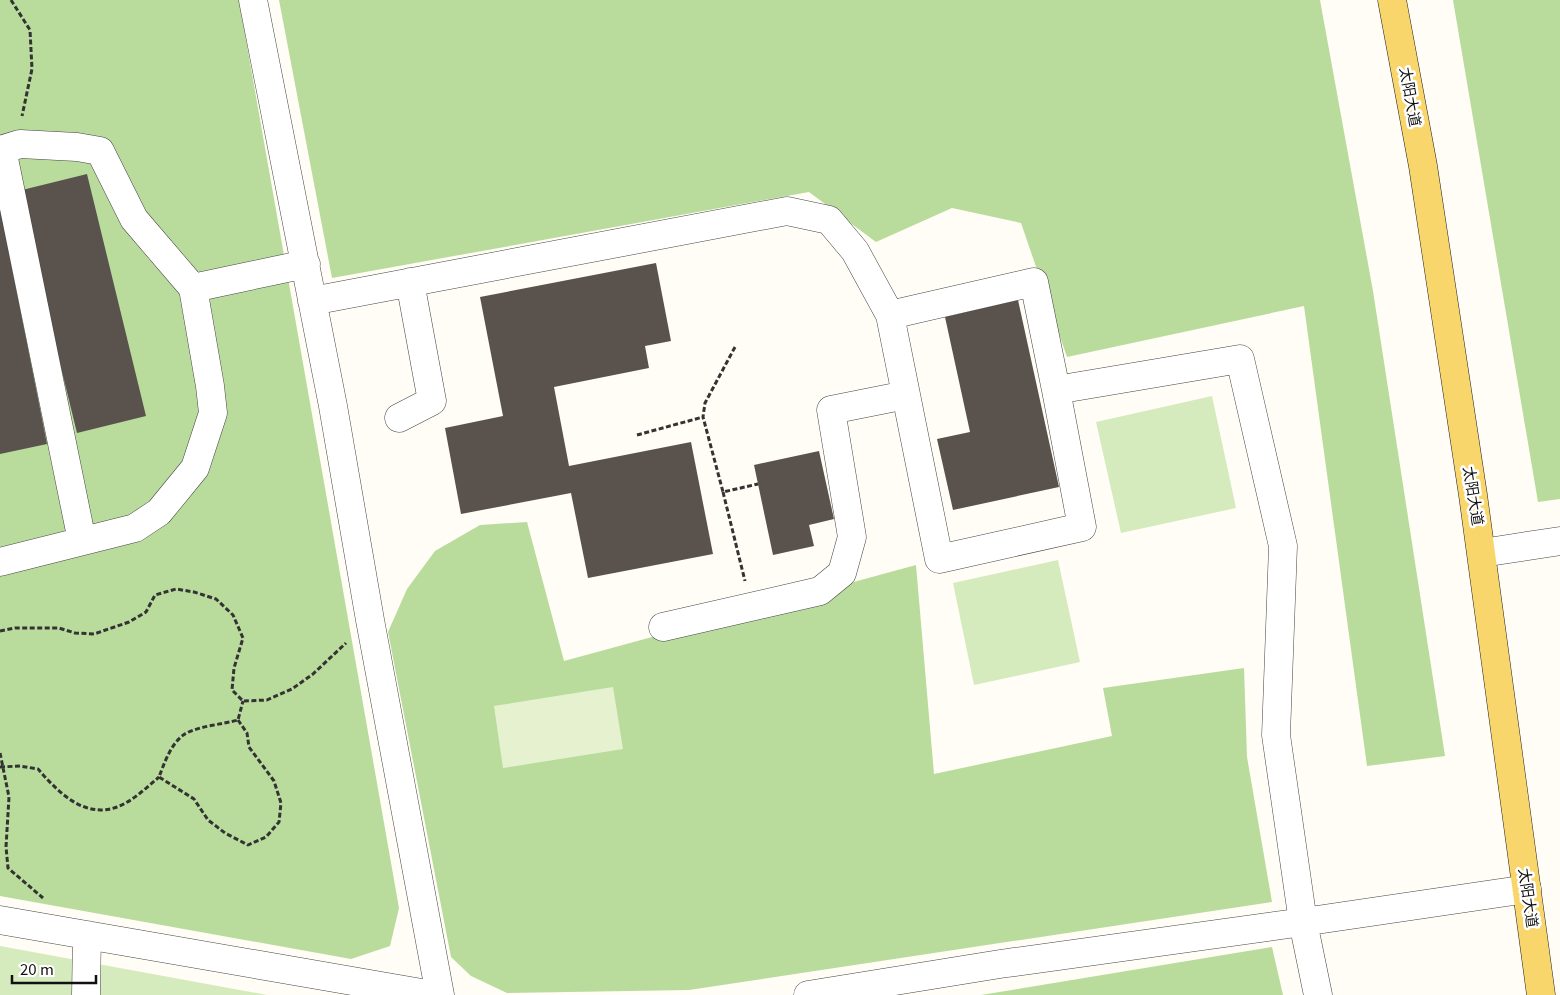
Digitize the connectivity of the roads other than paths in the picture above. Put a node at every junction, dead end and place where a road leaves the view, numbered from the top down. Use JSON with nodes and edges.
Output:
{"nodes":[{"id":1,"x":253,"y":0,"type":"edge"},
{"id":2,"x":1392,"y":0,"type":"edge"},
{"id":3,"x":7,"y":147,"type":"edge"},
{"id":4,"x":306,"y":264,"type":"junction"},
{"id":5,"x":410,"y":282,"type":"junction"},
{"id":6,"x":193,"y":288,"type":"junction"},
{"id":7,"x":312,"y":301,"type":"junction"},
{"id":8,"x":890,"y":315,"type":"junction"},
{"id":9,"x":1056,"y":390,"type":"junction"},
{"id":10,"x":906,"y":395,"type":"junction"},
{"id":11,"x":400,"y":418,"type":"dead end"},
{"id":12,"x":1560,"y":540,"type":"edge"},
{"id":13,"x":82,"y":541,"type":"junction"},
{"id":14,"x":1482,"y":553,"type":"junction"},
{"id":15,"x":0,"y":562,"type":"edge"},
{"id":16,"x":662,"y":627,"type":"dead end"},
{"id":17,"x":1527,"y":889,"type":"junction"},
{"id":18,"x":0,"y":920,"type":"edge"},
{"id":19,"x":1303,"y":922,"type":"junction"},
{"id":20,"x":87,"y":935,"type":"junction"},
{"id":21,"x":86,"y":995,"type":"edge"},
{"id":22,"x":433,"y":995,"type":"edge"},
{"id":23,"x":440,"y":995,"type":"edge"},
{"id":24,"x":808,"y":995,"type":"edge"},
{"id":25,"x":1318,"y":995,"type":"edge"},
{"id":26,"x":1541,"y":995,"type":"edge"}],
"edges":[{"from":1,"to":4,"type":"street"},
{"from":2,"to":14,"type":"main road","name":"太阳大道"},
{"from":3,"to":6,"type":"street"},
{"from":3,"to":13,"type":"street"},
{"from":4,"to":6,"type":"street"},
{"from":4,"to":7,"type":"street"},
{"from":5,"to":7,"type":"street"},
{"from":5,"to":8,"type":"street"},
{"from":5,"to":11,"type":"street"},
{"from":6,"to":13,"type":"street"},
{"from":7,"to":23,"type":"street"},
{"from":8,"to":9,"type":"street"},
{"from":8,"to":10,"type":"street"},
{"from":9,"to":10,"type":"street"},
{"from":9,"to":19,"type":"street"},
{"from":10,"to":16,"type":"street"},
{"from":12,"to":14,"type":"street"},
{"from":13,"to":15,"type":"street"},
{"from":14,"to":17,"type":"main road","name":"太阳大道"},
{"from":17,"to":19,"type":"street"},
{"from":17,"to":26,"type":"main road","name":"太阳大道"},
{"from":18,"to":20,"type":"street"},
{"from":19,"to":24,"type":"street"},
{"from":19,"to":25,"type":"street"},
{"from":20,"to":21,"type":"street"},
{"from":20,"to":22,"type":"street"}]}
